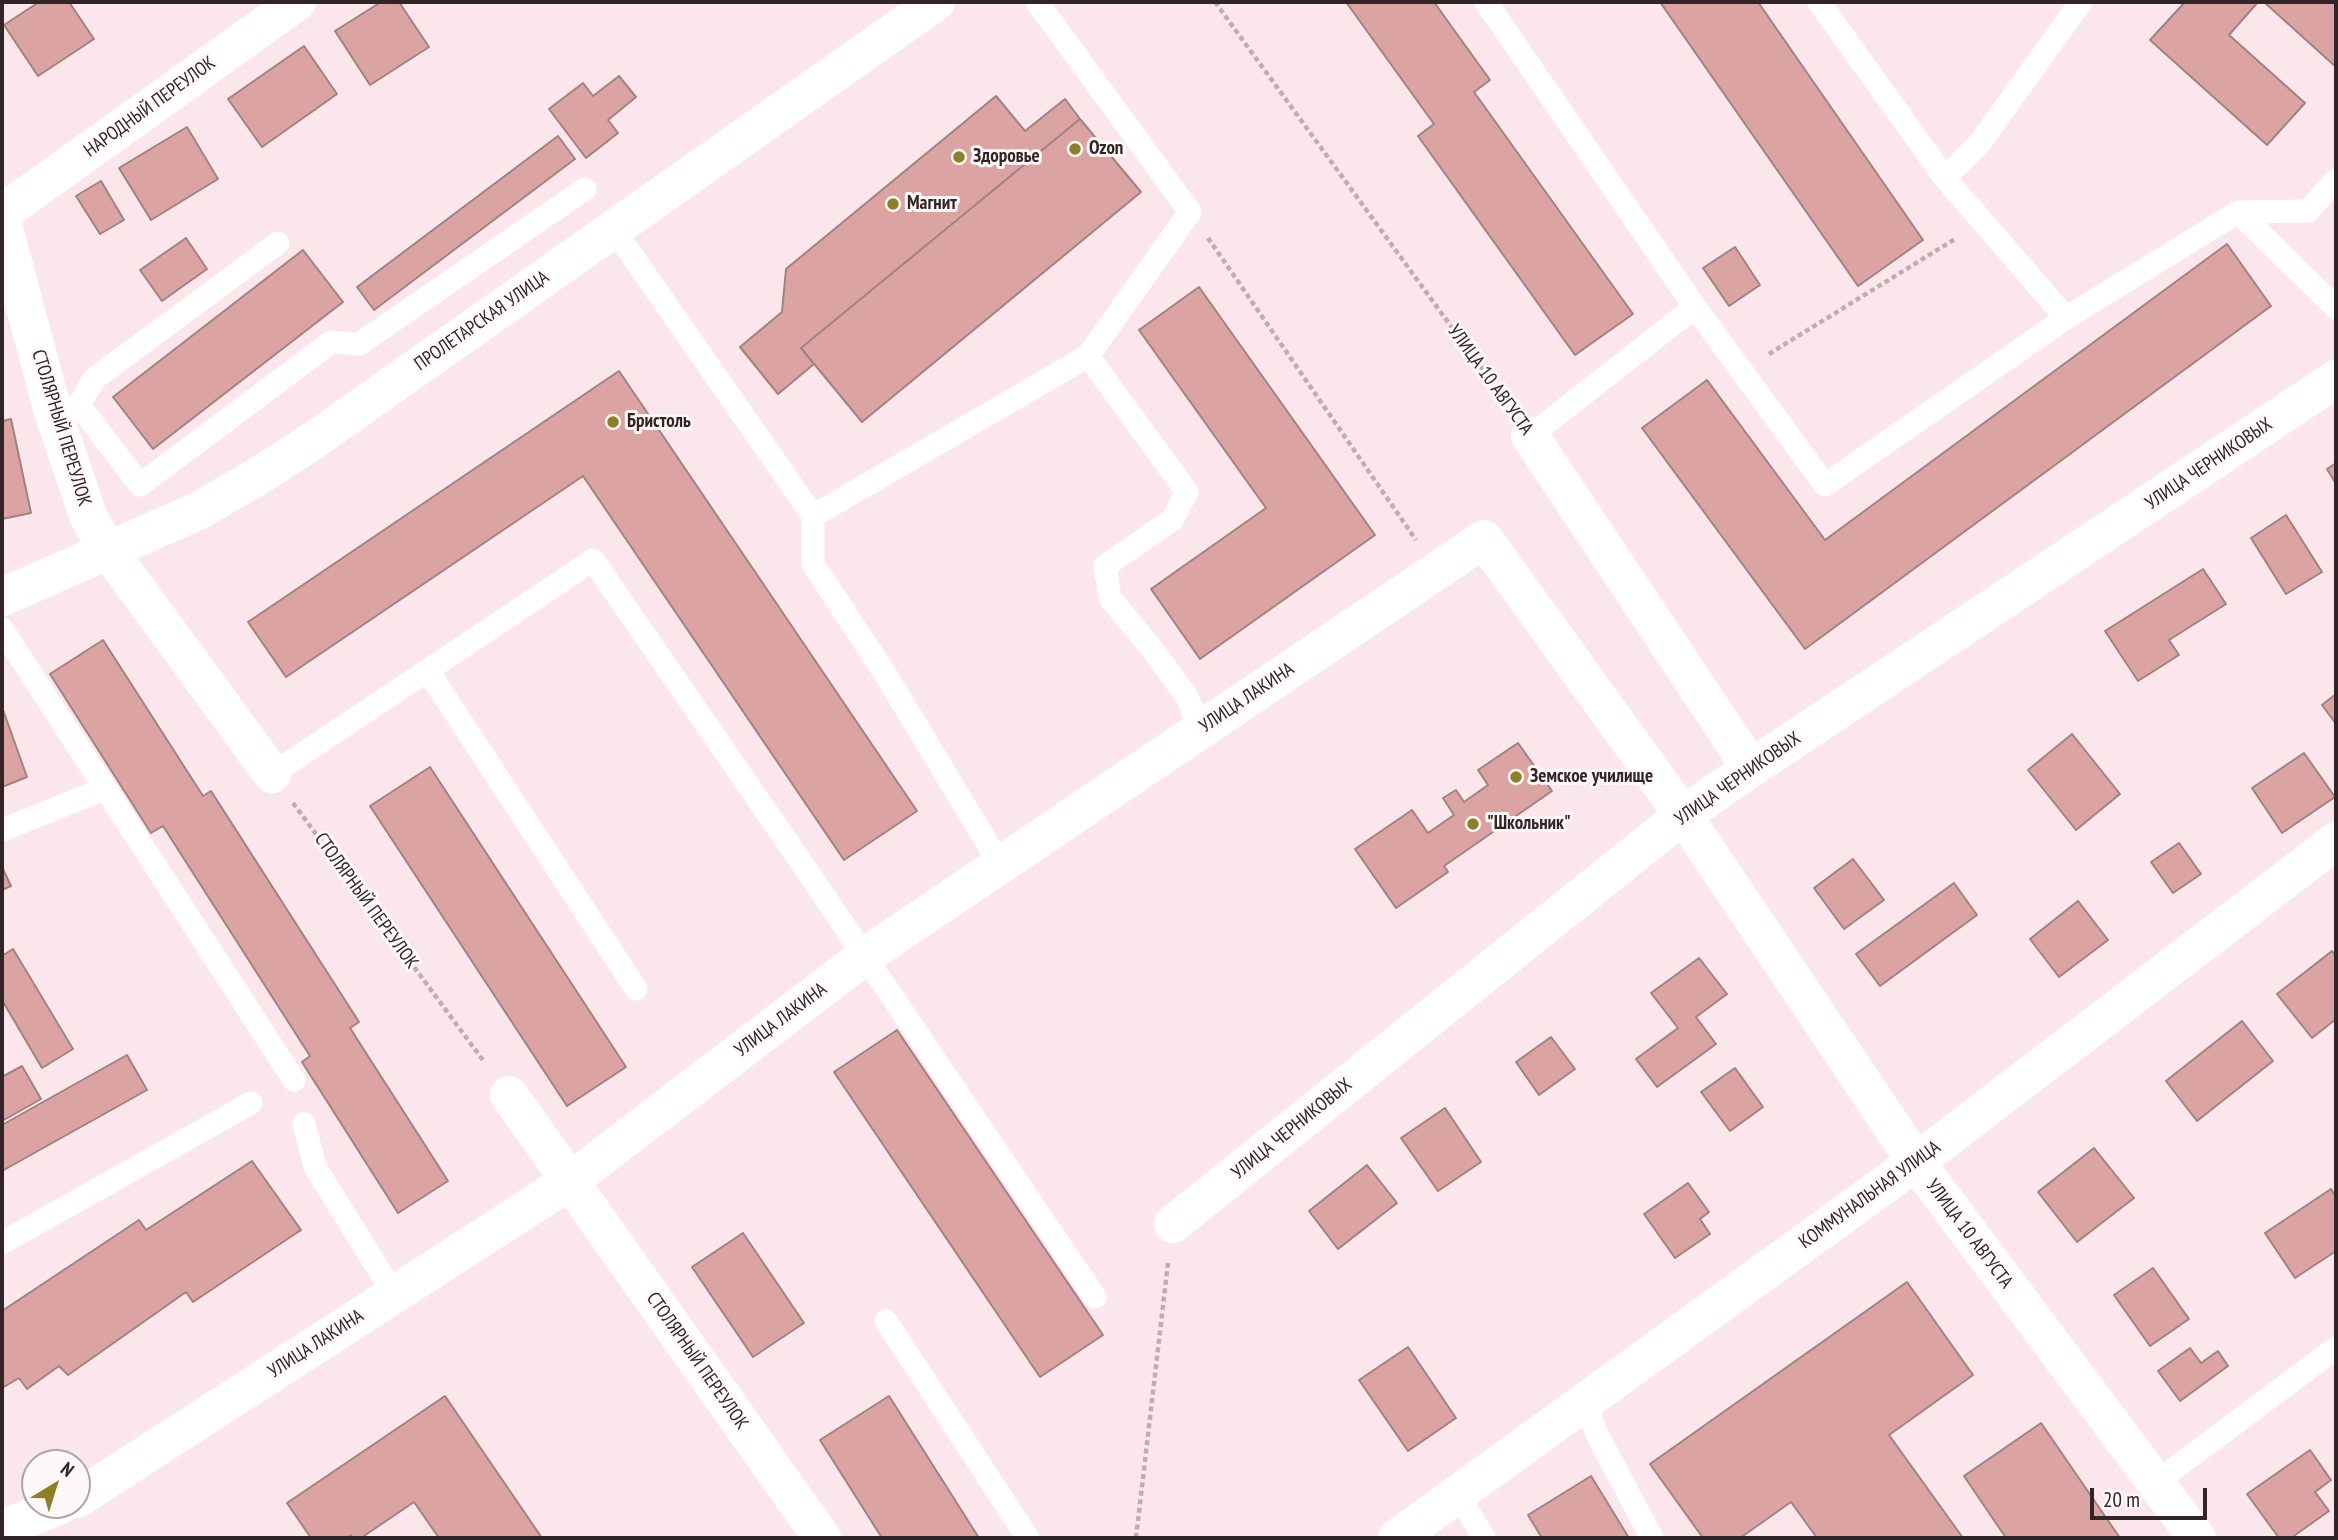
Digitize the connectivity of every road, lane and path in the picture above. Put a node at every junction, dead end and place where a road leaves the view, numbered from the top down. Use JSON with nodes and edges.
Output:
{"nodes":[{"id":1,"x":297,"y":2,"type":"edge"},
{"id":2,"x":936,"y":2,"type":"edge"},
{"id":3,"x":1037,"y":2,"type":"edge"},
{"id":4,"x":1215,"y":2,"type":"edge"},
{"id":5,"x":1486,"y":2,"type":"edge"},
{"id":6,"x":1819,"y":2,"type":"edge"},
{"id":7,"x":2081,"y":2,"type":"edge"},
{"id":8,"x":1945,"y":178,"type":"junction"},
{"id":9,"x":2336,"y":180,"type":"edge"},
{"id":10,"x":585,"y":189,"type":"dead end"},
{"id":11,"x":1190,"y":212,"type":"junction"},
{"id":12,"x":2238,"y":212,"type":"junction"},
{"id":13,"x":2,"y":213,"type":"edge"},
{"id":14,"x":2,"y":221,"type":"edge"},
{"id":15,"x":1983,"y":222,"type":"junction"},
{"id":16,"x":613,"y":228,"type":"junction"},
{"id":17,"x":278,"y":243,"type":"dead end"},
{"id":18,"x":1695,"y":307,"type":"junction"},
{"id":19,"x":2336,"y":308,"type":"edge"},
{"id":20,"x":2066,"y":318,"type":"junction"},
{"id":21,"x":1088,"y":356,"type":"junction"},
{"id":22,"x":1743,"y":371,"type":"junction"},
{"id":23,"x":2336,"y":379,"type":"edge"},
{"id":24,"x":66,"y":408,"type":"junction"},
{"id":25,"x":1530,"y":436,"type":"junction"},
{"id":26,"x":813,"y":516,"type":"junction"},
{"id":27,"x":1483,"y":539,"type":"joint"},
{"id":28,"x":109,"y":551,"type":"junction"},
{"id":29,"x":1436,"y":570,"type":"junction"},
{"id":30,"x":2,"y":597,"type":"edge"},
{"id":31,"x":2,"y":629,"type":"edge"},
{"id":32,"x":428,"y":671,"type":"junction"},
{"id":33,"x":1200,"y":730,"type":"junction"},
{"id":34,"x":1751,"y":768,"type":"junction"},
{"id":35,"x":272,"y":774,"type":"junction"},
{"id":36,"x":104,"y":789,"type":"junction"},
{"id":37,"x":1684,"y":816,"type":"junction"},
{"id":38,"x":2,"y":830,"type":"edge"},
{"id":39,"x":2336,"y":841,"type":"edge"},
{"id":40,"x":1000,"y":864,"type":"junction"},
{"id":41,"x":865,"y":956,"type":"junction"},
{"id":42,"x":636,"y":989,"type":"dead end"},
{"id":43,"x":294,"y":1080,"type":"dead end"},
{"id":44,"x":509,"y":1095,"type":"joint"},
{"id":45,"x":251,"y":1103,"type":"dead end"},
{"id":46,"x":304,"y":1124,"type":"dead end"},
{"id":47,"x":1916,"y":1162,"type":"junction"},
{"id":48,"x":570,"y":1181,"type":"junction"},
{"id":49,"x":1173,"y":1224,"type":"joint"},
{"id":50,"x":2,"y":1243,"type":"edge"},
{"id":51,"x":394,"y":1294,"type":"junction"},
{"id":52,"x":1095,"y":1297,"type":"dead end"},
{"id":53,"x":886,"y":1321,"type":"dead end"},
{"id":54,"x":2336,"y":1348,"type":"edge"},
{"id":55,"x":1584,"y":1403,"type":"junction"},
{"id":56,"x":2155,"y":1483,"type":"junction"},
{"id":57,"x":91,"y":1490,"type":"edge"},
{"id":58,"x":1458,"y":1494,"type":"junction"},
{"id":59,"x":27,"y":1519,"type":"edge"},
{"id":60,"x":2,"y":1529,"type":"edge"},
{"id":61,"x":822,"y":1538,"type":"edge"},
{"id":62,"x":1028,"y":1538,"type":"edge"},
{"id":63,"x":1136,"y":1538,"type":"edge"},
{"id":64,"x":1397,"y":1538,"type":"edge"},
{"id":65,"x":1485,"y":1538,"type":"edge"},
{"id":66,"x":1652,"y":1538,"type":"edge"},
{"id":67,"x":2197,"y":1538,"type":"edge"}],
"edges":[{"from":1,"to":13,"type":"street","name":"НАРОДНЫЙ ПЕРЕУЛОК"},
{"from":2,"to":16,"type":"street","name":"ПРОЛЕТАРСКАЯ УЛИЦА"},
{"from":3,"to":11,"type":"lane"},
{"from":4,"to":25,"type":"path","name":"УЛИЦА 10 АВГУСТА"},
{"from":5,"to":18,"type":"lane"},
{"from":6,"to":8,"type":"lane"},
{"from":7,"to":8,"type":"lane"},
{"from":8,"to":15,"type":"lane"},
{"from":9,"to":12,"type":"lane"},
{"from":10,"to":24,"type":"lane"},
{"from":11,"to":21,"type":"lane"},
{"from":11,"to":29,"type":"path"},
{"from":12,"to":19,"type":"lane"},
{"from":12,"to":20,"type":"lane"},
{"from":14,"to":24,"type":"street","name":"СТОЛЯРНЫЙ ПЕРЕУЛОК"},
{"from":15,"to":20,"type":"lane"},
{"from":15,"to":22,"type":"path"},
{"from":16,"to":26,"type":"lane"},
{"from":16,"to":28,"type":"street","name":"ПРОЛЕТАРСКАЯ УЛИЦА"},
{"from":17,"to":24,"type":"lane"},
{"from":18,"to":22,"type":"lane"},
{"from":18,"to":25,"type":"lane"},
{"from":20,"to":22,"type":"lane"},
{"from":21,"to":26,"type":"lane"},
{"from":21,"to":33,"type":"lane"},
{"from":23,"to":34,"type":"street","name":"УЛИЦА ЧЕРНИКОВЫХ"},
{"from":24,"to":28,"type":"street","name":"СТОЛЯРНЫЙ ПЕРЕУЛОК"},
{"from":25,"to":34,"type":"street","name":"УЛИЦА 10 АВГУСТА"},
{"from":26,"to":40,"type":"lane"},
{"from":27,"to":29,"type":"street","name":"УЛИЦА ЛАКИНА"},
{"from":27,"to":37,"type":"street","name":"УЛИЦА 10 АВГУСТА"},
{"from":28,"to":30,"type":"street","name":"ПРОЛЕТАРСКАЯ УЛИЦА"},
{"from":28,"to":35,"type":"street","name":"СТОЛЯРНЫЙ ПЕРЕУЛОК"},
{"from":29,"to":33,"type":"street","name":"УЛИЦА ЛАКИНА"},
{"from":31,"to":36,"type":"lane"},
{"from":32,"to":35,"type":"lane"},
{"from":32,"to":41,"type":"lane"},
{"from":32,"to":42,"type":"lane"},
{"from":33,"to":40,"type":"street","name":"УЛИЦА ЛАКИНА"},
{"from":34,"to":37,"type":"street","name":"УЛИЦА ЧЕРНИКОВЫХ"},
{"from":35,"to":44,"type":"path","name":"СТОЛЯРНЫЙ ПЕРЕУЛОК"},
{"from":36,"to":38,"type":"lane"},
{"from":36,"to":43,"type":"lane"},
{"from":37,"to":47,"type":"street","name":"УЛИЦА 10 АВГУСТА"},
{"from":37,"to":49,"type":"street","name":"УЛИЦА ЧЕРНИКОВЫХ"},
{"from":39,"to":47,"type":"street","name":"КОММУНАЛЬНАЯ УЛИЦА"},
{"from":40,"to":41,"type":"street","name":"УЛИЦА ЛАКИНА"},
{"from":41,"to":48,"type":"street","name":"УЛИЦА ЛАКИНА"},
{"from":41,"to":52,"type":"lane"},
{"from":44,"to":48,"type":"street","name":"СТОЛЯРНЫЙ ПЕРЕУЛОК"},
{"from":45,"to":50,"type":"lane"},
{"from":46,"to":51,"type":"lane"},
{"from":47,"to":55,"type":"street","name":"КОММУНАЛЬНАЯ УЛИЦА"},
{"from":47,"to":56,"type":"street","name":"УЛИЦА 10 АВГУСТА"},
{"from":48,"to":51,"type":"street","name":"УЛИЦА ЛАКИНА"},
{"from":48,"to":61,"type":"street","name":"СТОЛЯРНЫЙ ПЕРЕУЛОК"},
{"from":49,"to":63,"type":"path"},
{"from":51,"to":57,"type":"street","name":"УЛИЦА ЛАКИНА"},
{"from":53,"to":62,"type":"lane"},
{"from":54,"to":56,"type":"lane"},
{"from":55,"to":58,"type":"street","name":"КОММУНАЛЬНАЯ УЛИЦА"},
{"from":55,"to":66,"type":"lane"},
{"from":56,"to":67,"type":"street","name":"УЛИЦА 10 АВГУСТА"},
{"from":58,"to":64,"type":"street","name":"КОММУНАЛЬНАЯ УЛИЦА"},
{"from":58,"to":65,"type":"lane"},
{"from":59,"to":60,"type":"street"}]}
